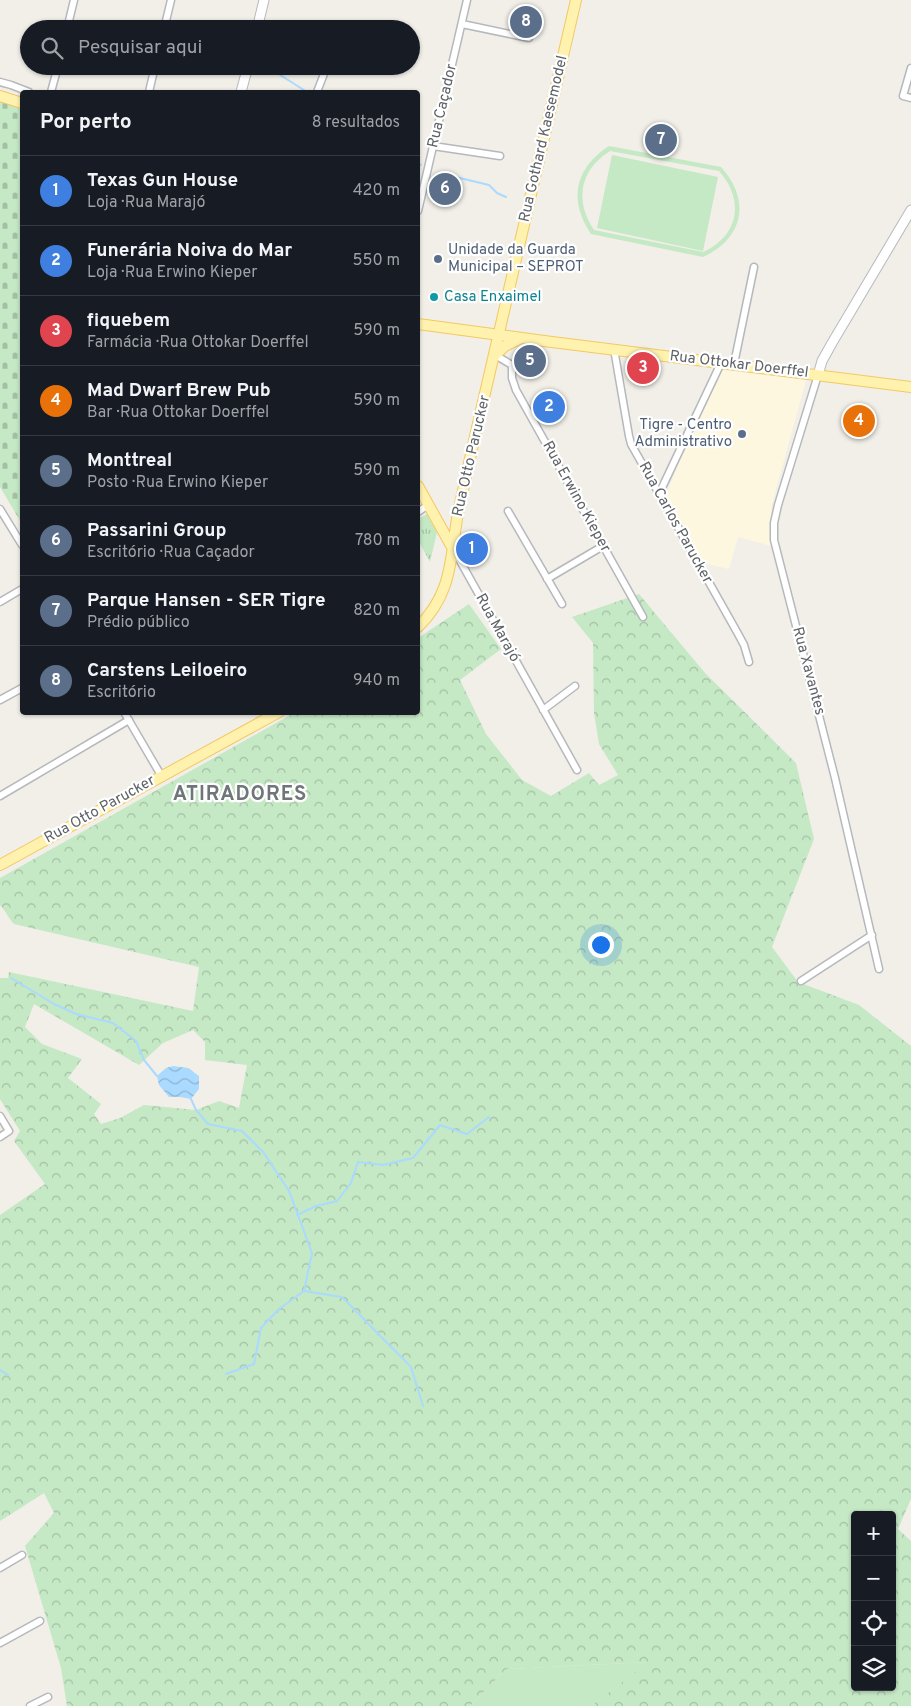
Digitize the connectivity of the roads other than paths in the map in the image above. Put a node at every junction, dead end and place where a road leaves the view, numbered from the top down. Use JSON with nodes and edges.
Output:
{"nodes":[{"id":1,"x":74,"y":0,"type":"edge"},
{"id":2,"x":172,"y":0,"type":"edge"},
{"id":3,"x":264,"y":0,"type":"edge"},
{"id":4,"x":467,"y":0,"type":"edge"},
{"id":5,"x":576,"y":0,"type":"edge"},
{"id":6,"x":69,"y":20,"type":"edge"},
{"id":7,"x":166,"y":20,"type":"edge"},
{"id":8,"x":259,"y":20,"type":"edge"},
{"id":9,"x":462,"y":24,"type":"junction"},
{"id":10,"x":529,"y":38,"type":"dead end"},
{"id":11,"x":911,"y":68,"type":"edge"},
{"id":12,"x":56,"y":75,"type":"edge"},
{"id":13,"x":153,"y":75,"type":"edge"},
{"id":14,"x":246,"y":75,"type":"edge"},
{"id":15,"x":324,"y":75,"type":"edge"},
{"id":16,"x":0,"y":82,"type":"edge"},
{"id":17,"x":24,"y":90,"type":"edge"},
{"id":18,"x":52,"y":90,"type":"edge"},
{"id":19,"x":149,"y":90,"type":"edge"},
{"id":20,"x":242,"y":90,"type":"edge"},
{"id":21,"x":318,"y":90,"type":"edge"},
{"id":22,"x":0,"y":96,"type":"edge"},
{"id":23,"x":911,"y":98,"type":"edge"},
{"id":24,"x":20,"y":102,"type":"edge"},
{"id":25,"x":433,"y":146,"type":"junction"},
{"id":26,"x":500,"y":156,"type":"dead end"},
{"id":27,"x":420,"y":202,"type":"edge"},
{"id":28,"x":911,"y":210,"type":"edge"},
{"id":29,"x":754,"y":267,"type":"dead end"},
{"id":30,"x":420,"y":324,"type":"edge"},
{"id":31,"x":500,"y":336,"type":"junction"},
{"id":32,"x":521,"y":338,"type":"junction"},
{"id":33,"x":614,"y":349,"type":"junction"},
{"id":34,"x":495,"y":355,"type":"junction"},
{"id":35,"x":721,"y":363,"type":"junction"},
{"id":36,"x":734,"y":364,"type":"junction"},
{"id":37,"x":818,"y":374,"type":"junction"},
{"id":38,"x":911,"y":387,"type":"edge"},
{"id":39,"x":420,"y":490,"type":"edge"},
{"id":40,"x":660,"y":494,"type":"junction"},
{"id":41,"x":428,"y":505,"type":"junction"},
{"id":42,"x":0,"y":509,"type":"edge"},
{"id":43,"x":420,"y":511,"type":"edge"},
{"id":44,"x":508,"y":511,"type":"dead end"},
{"id":45,"x":458,"y":514,"type":"junction"},
{"id":46,"x":436,"y":519,"type":"junction"},
{"id":47,"x":20,"y":542,"type":"edge"},
{"id":48,"x":603,"y":546,"type":"junction"},
{"id":49,"x":453,"y":549,"type":"junction"},
{"id":50,"x":547,"y":579,"type":"junction"},
{"id":51,"x":20,"y":590,"type":"edge"},
{"id":52,"x":0,"y":602,"type":"edge"},
{"id":53,"x":562,"y":604,"type":"dead end"},
{"id":54,"x":643,"y":617,"type":"dead end"},
{"id":55,"x":420,"y":625,"type":"edge"},
{"id":56,"x":749,"y":662,"type":"dead end"},
{"id":57,"x":574,"y":686,"type":"dead end"},
{"id":58,"x":20,"y":689,"type":"edge"},
{"id":59,"x":0,"y":700,"type":"edge"},
{"id":60,"x":543,"y":710,"type":"junction"},
{"id":61,"x":126,"y":715,"type":"edge"},
{"id":62,"x":273,"y":715,"type":"edge"},
{"id":63,"x":129,"y":720,"type":"junction"},
{"id":64,"x":577,"y":770,"type":"dead end"},
{"id":65,"x":162,"y":777,"type":"junction"},
{"id":66,"x":0,"y":796,"type":"edge"},
{"id":67,"x":0,"y":865,"type":"edge"},
{"id":68,"x":872,"y":935,"type":"junction"},
{"id":69,"x":879,"y":969,"type":"dead end"},
{"id":70,"x":801,"y":981,"type":"dead end"},
{"id":71,"x":0,"y":1116,"type":"edge"},
{"id":72,"x":0,"y":1137,"type":"edge"},
{"id":73,"x":22,"y":1555,"type":"dead end"},
{"id":74,"x":0,"y":1568,"type":"edge"},
{"id":75,"x":40,"y":1621,"type":"dead end"},
{"id":76,"x":0,"y":1643,"type":"edge"},
{"id":77,"x":48,"y":1696,"type":"dead end"},
{"id":78,"x":30,"y":1706,"type":"edge"}],
"edges":[{"from":1,"to":6,"type":"street"},
{"from":2,"to":7,"type":"street"},
{"from":3,"to":8,"type":"street"},
{"from":4,"to":9,"type":"street","name":"Rua Caçador"},
{"from":5,"to":31,"type":"main road","name":"Rua Gothard Kaesemodel"},
{"from":9,"to":10,"type":"street"},
{"from":9,"to":25,"type":"street","name":"Rua Caçador"},
{"from":11,"to":23,"type":"street"},
{"from":12,"to":18,"type":"street"},
{"from":13,"to":19,"type":"street"},
{"from":14,"to":20,"type":"street"},
{"from":15,"to":21,"type":"street"},
{"from":16,"to":17,"type":"street"},
{"from":22,"to":24,"type":"main road"},
{"from":25,"to":26,"type":"street"},
{"from":25,"to":27,"type":"street","name":"Rua Caçador"},
{"from":28,"to":37,"type":"street"},
{"from":29,"to":36,"type":"street"},
{"from":30,"to":31,"type":"main road","name":"Rua Ottokar Doerffel"},
{"from":31,"to":32,"type":"main road","name":"Rua Ottokar Doerffel"},
{"from":31,"to":34,"type":"main road","name":"Rua Otto Parucker"},
{"from":32,"to":33,"type":"main road","name":"Rua Ottokar Doerffel"},
{"from":32,"to":34,"type":"main road"},
{"from":33,"to":35,"type":"main road","name":"Rua Ottokar Doerffel"},
{"from":33,"to":40,"type":"street","name":"Rua Carlos Parucker"},
{"from":34,"to":45,"type":"main road","name":"Rua Otto Parucker"},
{"from":34,"to":48,"type":"street","name":"Rua Erwino Kieper"},
{"from":35,"to":36,"type":"main road","name":"Rua Ottokar Doerffel"},
{"from":35,"to":40,"type":"street"},
{"from":36,"to":37,"type":"main road","name":"Rua Ottokar Doerffel"},
{"from":37,"to":38,"type":"main road","name":"Rua Ottokar Doerffel"},
{"from":37,"to":68,"type":"street","name":"Rua Xavantes"},
{"from":39,"to":41,"type":"main road","name":"Rua Marajó"},
{"from":40,"to":56,"type":"street","name":"Rua Carlos Parucker"},
{"from":41,"to":43,"type":"street"},
{"from":41,"to":46,"type":"main road","name":"Rua Marajó"},
{"from":42,"to":47,"type":"street"},
{"from":44,"to":50,"type":"street"},
{"from":45,"to":46,"type":"main road"},
{"from":45,"to":49,"type":"main road","name":"Rua Otto Parucker"},
{"from":46,"to":49,"type":"main road","name":"Rua Marajó"},
{"from":48,"to":50,"type":"street"},
{"from":48,"to":54,"type":"street","name":"Rua Erwino Kieper"},
{"from":49,"to":55,"type":"main road","name":"Rua Otto Parucker"},
{"from":49,"to":60,"type":"street","name":"Rua Marajó"},
{"from":50,"to":53,"type":"street"},
{"from":51,"to":52,"type":"street"},
{"from":57,"to":60,"type":"street"},
{"from":58,"to":59,"type":"street"},
{"from":60,"to":64,"type":"street","name":"Rua Marajó"},
{"from":61,"to":63,"type":"street"},
{"from":62,"to":65,"type":"main road","name":"Rua Otto Parucker"},
{"from":63,"to":65,"type":"street"},
{"from":63,"to":66,"type":"street"},
{"from":65,"to":67,"type":"main road","name":"Rua Otto Parucker"},
{"from":68,"to":69,"type":"street","name":"Rua Xavantes"},
{"from":68,"to":70,"type":"street"},
{"from":71,"to":72,"type":"street"},
{"from":73,"to":74,"type":"street"},
{"from":75,"to":76,"type":"street"},
{"from":77,"to":78,"type":"street"}]}
